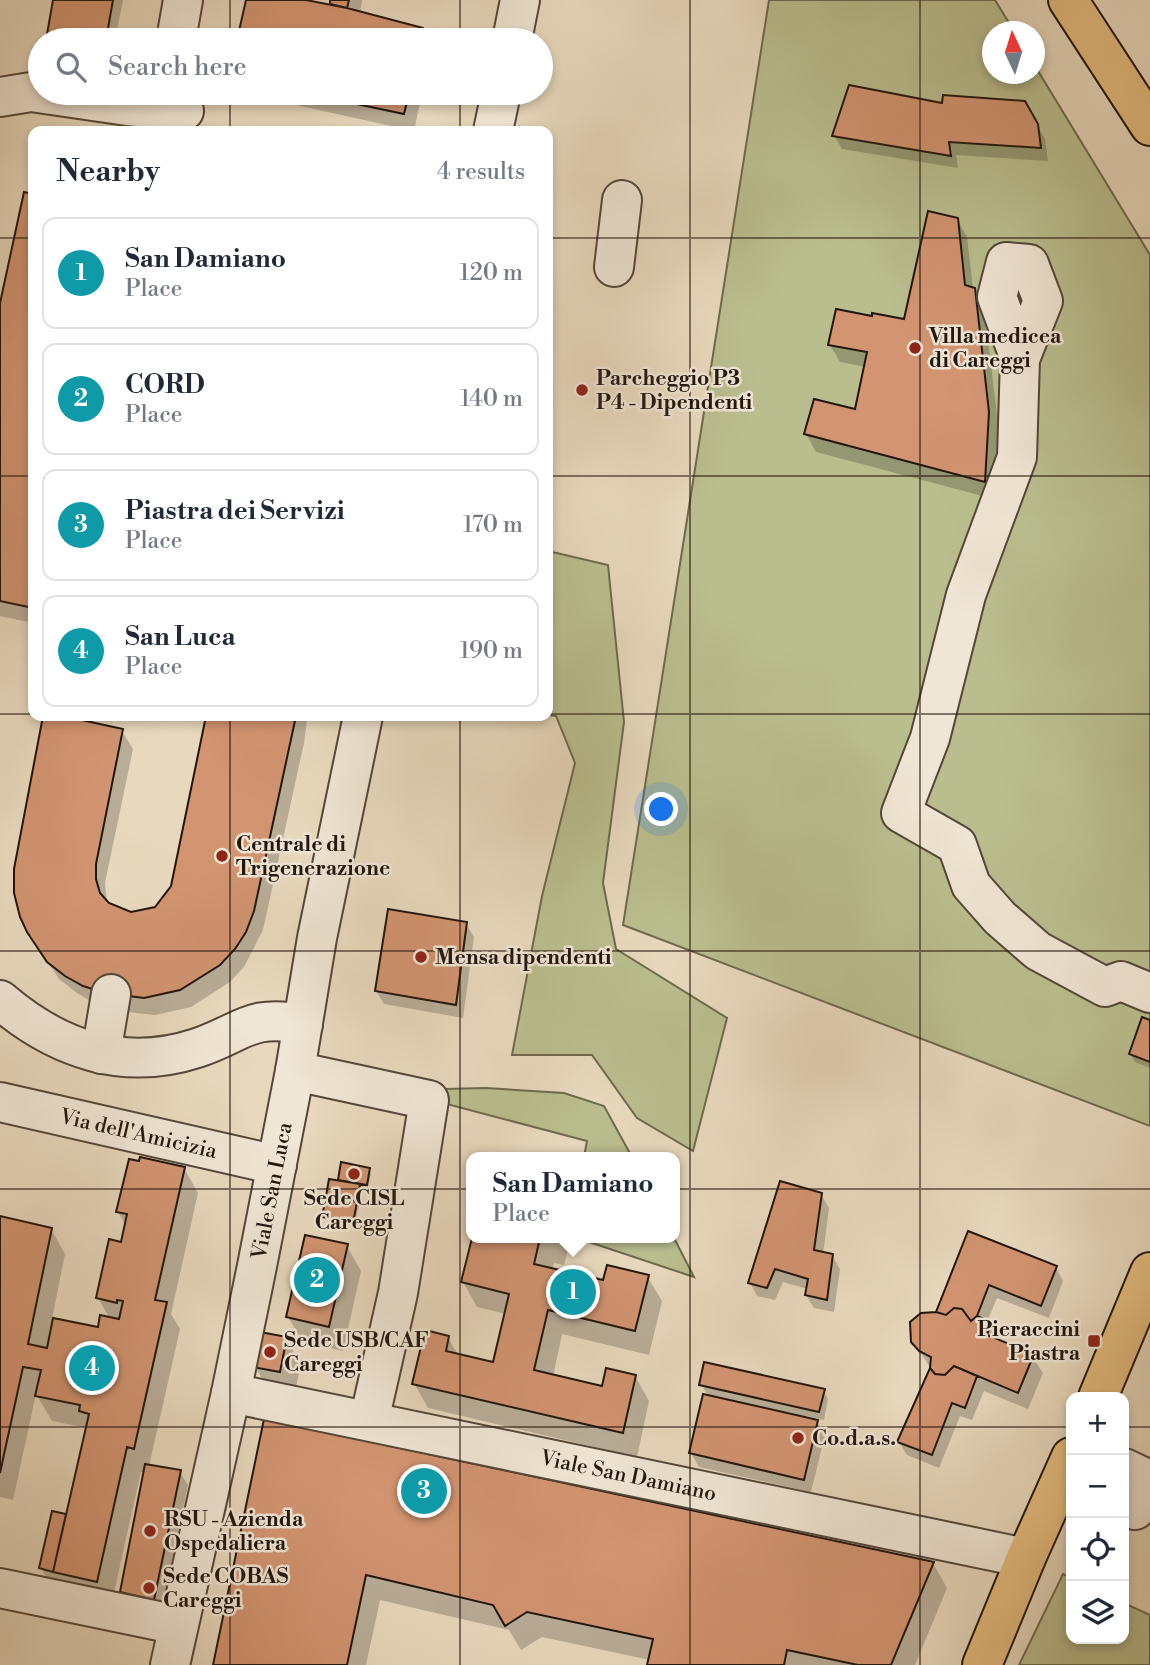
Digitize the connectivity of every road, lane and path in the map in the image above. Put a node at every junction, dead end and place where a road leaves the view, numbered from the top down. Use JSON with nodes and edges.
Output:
{"nodes":[{"id":1,"x":183,"y":0,"type":"edge"},
{"id":2,"x":520,"y":0,"type":"edge"},
{"id":3,"x":1068,"y":0,"type":"edge"},
{"id":4,"x":178,"y":28,"type":"edge"},
{"id":5,"x":514,"y":28,"type":"edge"},
{"id":6,"x":28,"y":92,"type":"edge"},
{"id":7,"x":0,"y":97,"type":"edge"},
{"id":8,"x":120,"y":105,"type":"edge"},
{"id":9,"x":498,"y":105,"type":"edge"},
{"id":10,"x":188,"y":112,"type":"edge"},
{"id":11,"x":1149,"y":122,"type":"edge"},
{"id":12,"x":494,"y":126,"type":"edge"},
{"id":13,"x":622,"y":200,"type":"dead end"},
{"id":14,"x":614,"y":267,"type":"dead end"},
{"id":15,"x":1020,"y":359,"type":"dead end"},
{"id":16,"x":362,"y":721,"type":"edge"},
{"id":17,"x":310,"y":982,"type":"junction"},
{"id":18,"x":1150,"y":993,"type":"edge"},
{"id":19,"x":111,"y":994,"type":"dead end"},
{"id":20,"x":0,"y":1000,"type":"edge"},
{"id":21,"x":303,"y":1024,"type":"junction"},
{"id":22,"x":238,"y":1030,"type":"junction"},
{"id":23,"x":101,"y":1054,"type":"junction"},
{"id":24,"x":295,"y":1071,"type":"junction"},
{"id":25,"x":0,"y":1102,"type":"edge"},
{"id":26,"x":277,"y":1165,"type":"junction"},
{"id":27,"x":1150,"y":1272,"type":"edge"},
{"id":28,"x":1100,"y":1392,"type":"edge"},
{"id":29,"x":231,"y":1393,"type":"junction"},
{"id":30,"x":369,"y":1421,"type":"junction"},
{"id":31,"x":1129,"y":1470,"type":"edge"},
{"id":32,"x":1066,"y":1478,"type":"edge"},
{"id":33,"x":1136,"y":1511,"type":"edge"},
{"id":34,"x":1026,"y":1558,"type":"junction"},
{"id":35,"x":0,"y":1588,"type":"edge"},
{"id":36,"x":178,"y":1625,"type":"junction"},
{"id":37,"x":170,"y":1665,"type":"edge"},
{"id":38,"x":982,"y":1665,"type":"edge"}],
"edges":[{"from":1,"to":4,"type":"lane"},
{"from":2,"to":5,"type":"lane"},
{"from":3,"to":11,"type":"main road"},
{"from":6,"to":7,"type":"lane"},
{"from":8,"to":10,"type":"lane"},
{"from":9,"to":12,"type":"lane"},
{"from":13,"to":14,"type":"lane"},
{"from":15,"to":18,"type":"lane"},
{"from":16,"to":17,"type":"lane","name":"Viale San Luca"},
{"from":17,"to":21,"type":"lane","name":"Viale San Luca"},
{"from":17,"to":22,"type":"lane"},
{"from":19,"to":23,"type":"lane"},
{"from":20,"to":23,"type":"lane"},
{"from":21,"to":22,"type":"lane"},
{"from":21,"to":24,"type":"lane","name":"Viale San Luca"},
{"from":22,"to":23,"type":"lane"},
{"from":24,"to":26,"type":"lane","name":"Viale San Luca"},
{"from":24,"to":30,"type":"lane"},
{"from":25,"to":26,"type":"lane","name":"Via dell'Amicizia"},
{"from":26,"to":29,"type":"lane","name":"Viale San Luca"},
{"from":27,"to":28,"type":"main road"},
{"from":29,"to":30,"type":"lane","name":"Viale San Damiano"},
{"from":29,"to":36,"type":"lane","name":"Viale San Luca"},
{"from":30,"to":34,"type":"lane","name":"Viale San Damiano"},
{"from":31,"to":33,"type":"lane"},
{"from":32,"to":34,"type":"main road"},
{"from":34,"to":38,"type":"main road"},
{"from":35,"to":36,"type":"lane"},
{"from":36,"to":37,"type":"lane","name":"Viale San Luca"}]}
